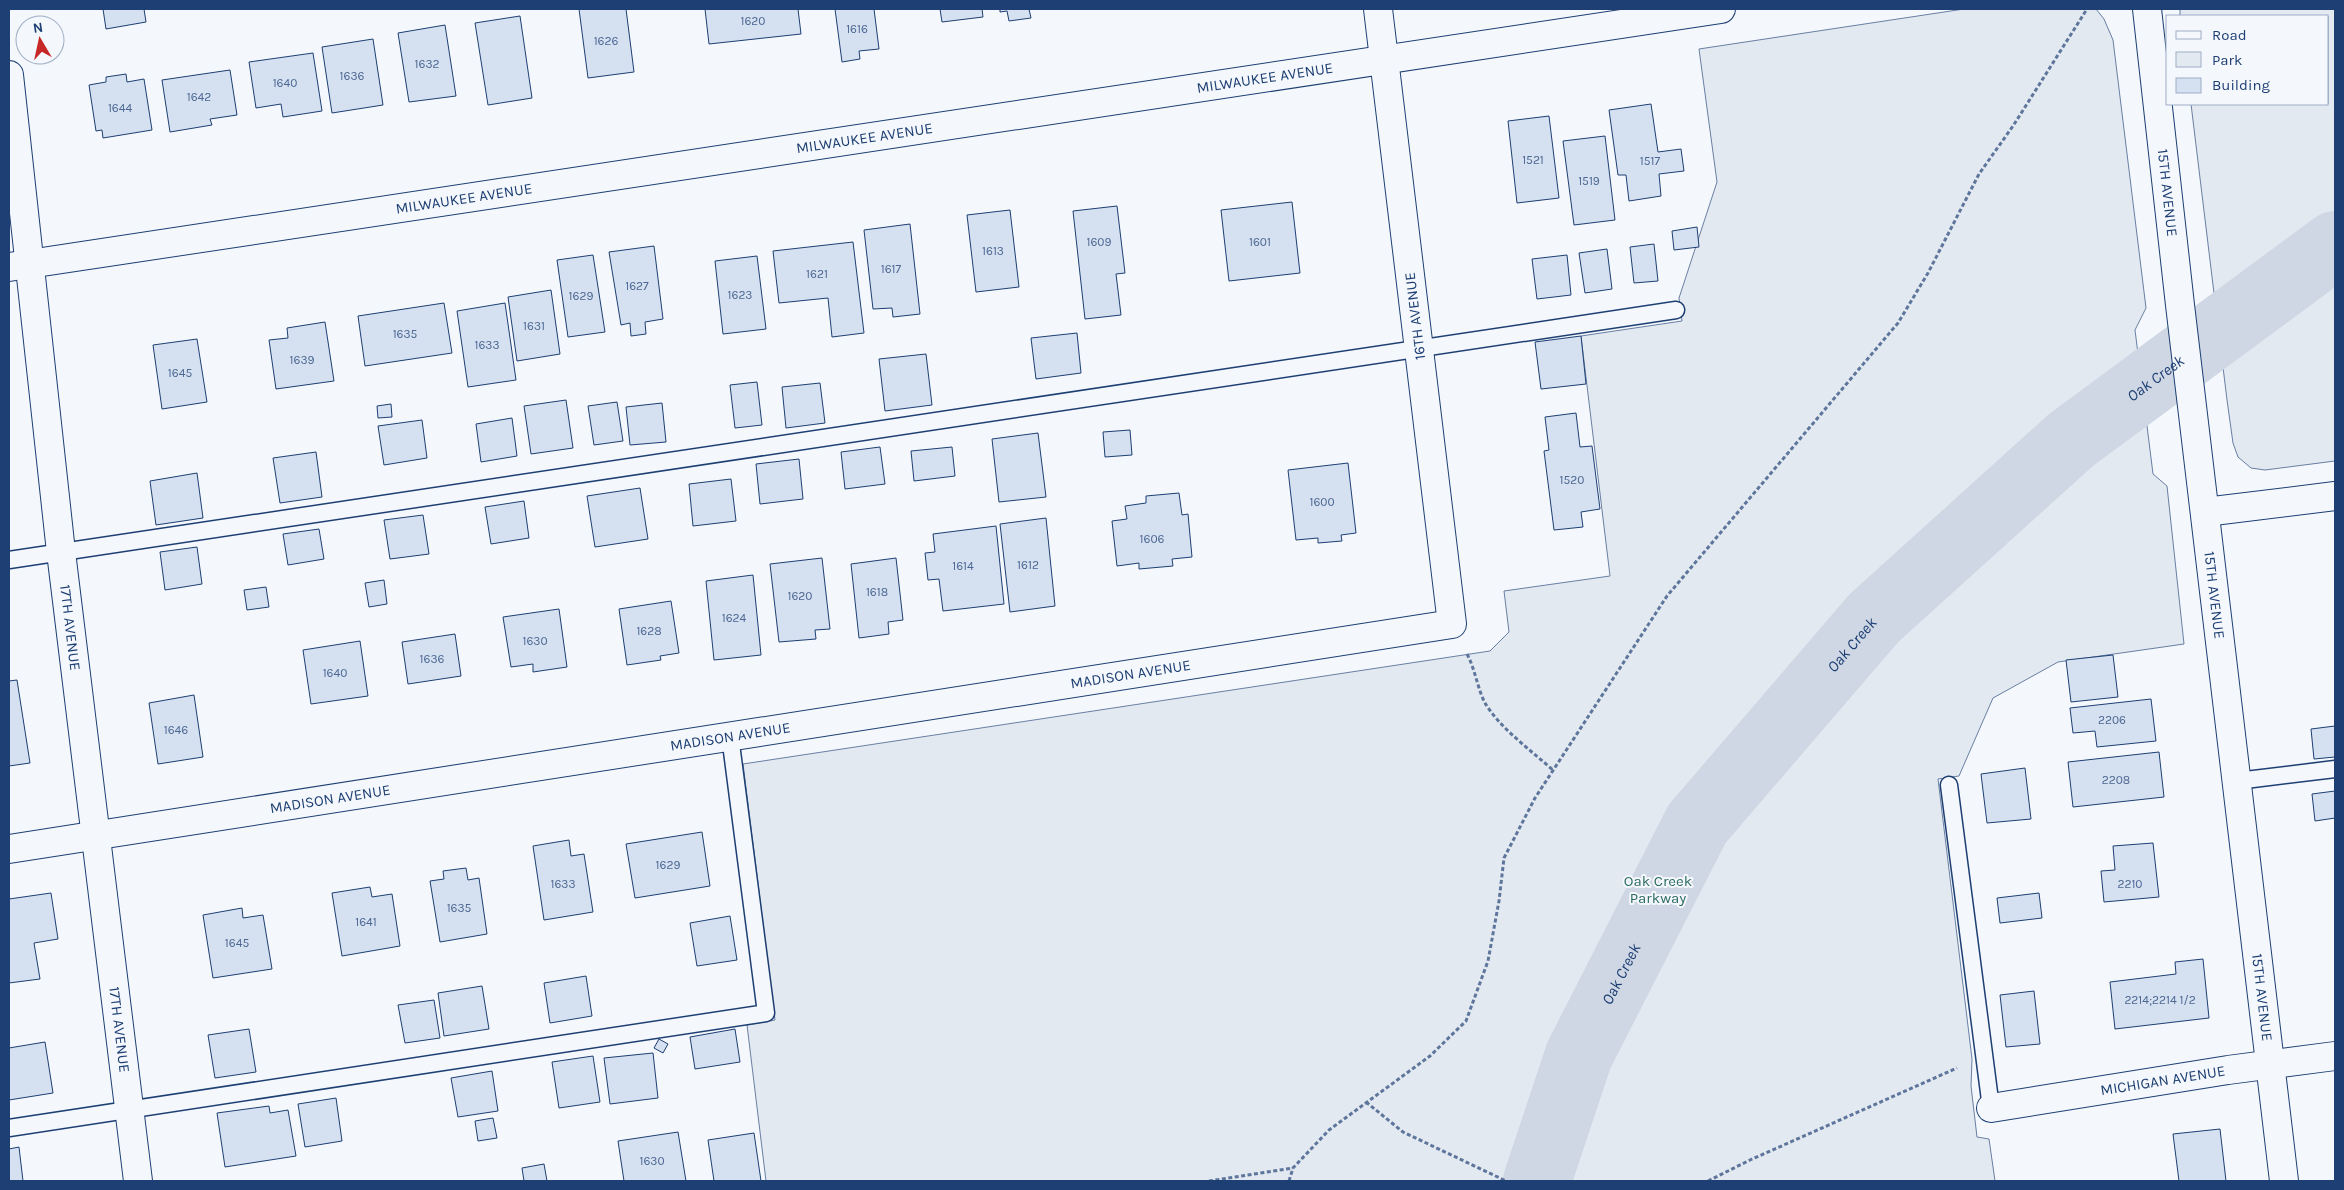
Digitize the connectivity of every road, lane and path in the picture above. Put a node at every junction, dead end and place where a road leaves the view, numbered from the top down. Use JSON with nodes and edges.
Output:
{"nodes":[{"id":1,"x":1378,"y":9,"type":"edge"},
{"id":2,"x":1721,"y":9,"type":"edge"},
{"id":3,"x":2087,"y":9,"type":"edge"},
{"id":4,"x":2147,"y":9,"type":"edge"},
{"id":5,"x":1384,"y":60,"type":"junction"},
{"id":6,"x":9,"y":74,"type":"edge"},
{"id":7,"x":19,"y":266,"type":"edge"},
{"id":8,"x":1676,"y":310,"type":"dead end"},
{"id":9,"x":1419,"y":348,"type":"junction"},
{"id":10,"x":2335,"y":496,"type":"edge"},
{"id":11,"x":2205,"y":512,"type":"junction"},
{"id":12,"x":61,"y":552,"type":"junction"},
{"id":13,"x":9,"y":560,"type":"edge"},
{"id":14,"x":1452,"y":624,"type":"junction"},
{"id":15,"x":730,"y":736,"type":"junction"},
{"id":16,"x":1554,"y":770,"type":"junction"},
{"id":17,"x":2335,"y":770,"type":"edge"},
{"id":18,"x":2237,"y":782,"type":"junction"},
{"id":19,"x":1949,"y":785,"type":"dead end"},
{"id":20,"x":96,"y":836,"type":"junction"},
{"id":21,"x":9,"y":849,"type":"edge"},
{"id":22,"x":2335,"y":1056,"type":"edge"},
{"id":23,"x":1985,"y":1063,"type":"junction"},
{"id":24,"x":2271,"y":1064,"type":"junction"},
{"id":25,"x":1366,"y":1102,"type":"junction"},
{"id":26,"x":1991,"y":1108,"type":"joint"},
{"id":27,"x":129,"y":1110,"type":"junction"},
{"id":28,"x":9,"y":1128,"type":"edge"},
{"id":29,"x":1294,"y":1168,"type":"junction"},
{"id":30,"x":138,"y":1181,"type":"edge"},
{"id":31,"x":1209,"y":1181,"type":"edge"},
{"id":32,"x":1289,"y":1181,"type":"edge"},
{"id":33,"x":1506,"y":1181,"type":"edge"},
{"id":34,"x":1708,"y":1181,"type":"edge"},
{"id":35,"x":2284,"y":1181,"type":"edge"}],
"edges":[{"from":1,"to":5,"type":"street","name":"16TH AVENUE"},
{"from":2,"to":5,"type":"street","name":"MILWAUKEE AVENUE"},
{"from":3,"to":16,"type":"path"},
{"from":4,"to":11,"type":"street","name":"15TH AVENUE"},
{"from":5,"to":7,"type":"street","name":"MILWAUKEE AVENUE"},
{"from":5,"to":9,"type":"street","name":"16TH AVENUE"},
{"from":6,"to":7,"type":"street","name":"17TH AVENUE"},
{"from":7,"to":12,"type":"street","name":"17TH AVENUE"},
{"from":8,"to":9,"type":"lane"},
{"from":9,"to":12,"type":"lane"},
{"from":9,"to":14,"type":"street","name":"16TH AVENUE"},
{"from":10,"to":11,"type":"street"},
{"from":11,"to":18,"type":"street","name":"15TH AVENUE"},
{"from":12,"to":13,"type":"lane"},
{"from":12,"to":20,"type":"street","name":"17TH AVENUE"},
{"from":14,"to":15,"type":"street","name":"MADISON AVENUE"},
{"from":14,"to":16,"type":"path"},
{"from":15,"to":20,"type":"street","name":"MADISON AVENUE"},
{"from":15,"to":27,"type":"lane"},
{"from":16,"to":25,"type":"path"},
{"from":17,"to":18,"type":"lane"},
{"from":18,"to":24,"type":"street","name":"15TH AVENUE"},
{"from":19,"to":23,"type":"lane"},
{"from":20,"to":21,"type":"street","name":"MADISON AVENUE"},
{"from":20,"to":27,"type":"street","name":"17TH AVENUE"},
{"from":22,"to":24,"type":"street","name":"MICHIGAN AVENUE"},
{"from":23,"to":26,"type":"lane"},
{"from":23,"to":34,"type":"path"},
{"from":24,"to":26,"type":"street","name":"MICHIGAN AVENUE"},
{"from":24,"to":35,"type":"street","name":"15TH AVENUE"},
{"from":25,"to":29,"type":"path"},
{"from":25,"to":33,"type":"path"},
{"from":27,"to":28,"type":"lane"},
{"from":27,"to":30,"type":"street","name":"17TH AVENUE"},
{"from":29,"to":31,"type":"path"},
{"from":29,"to":32,"type":"path"}]}
